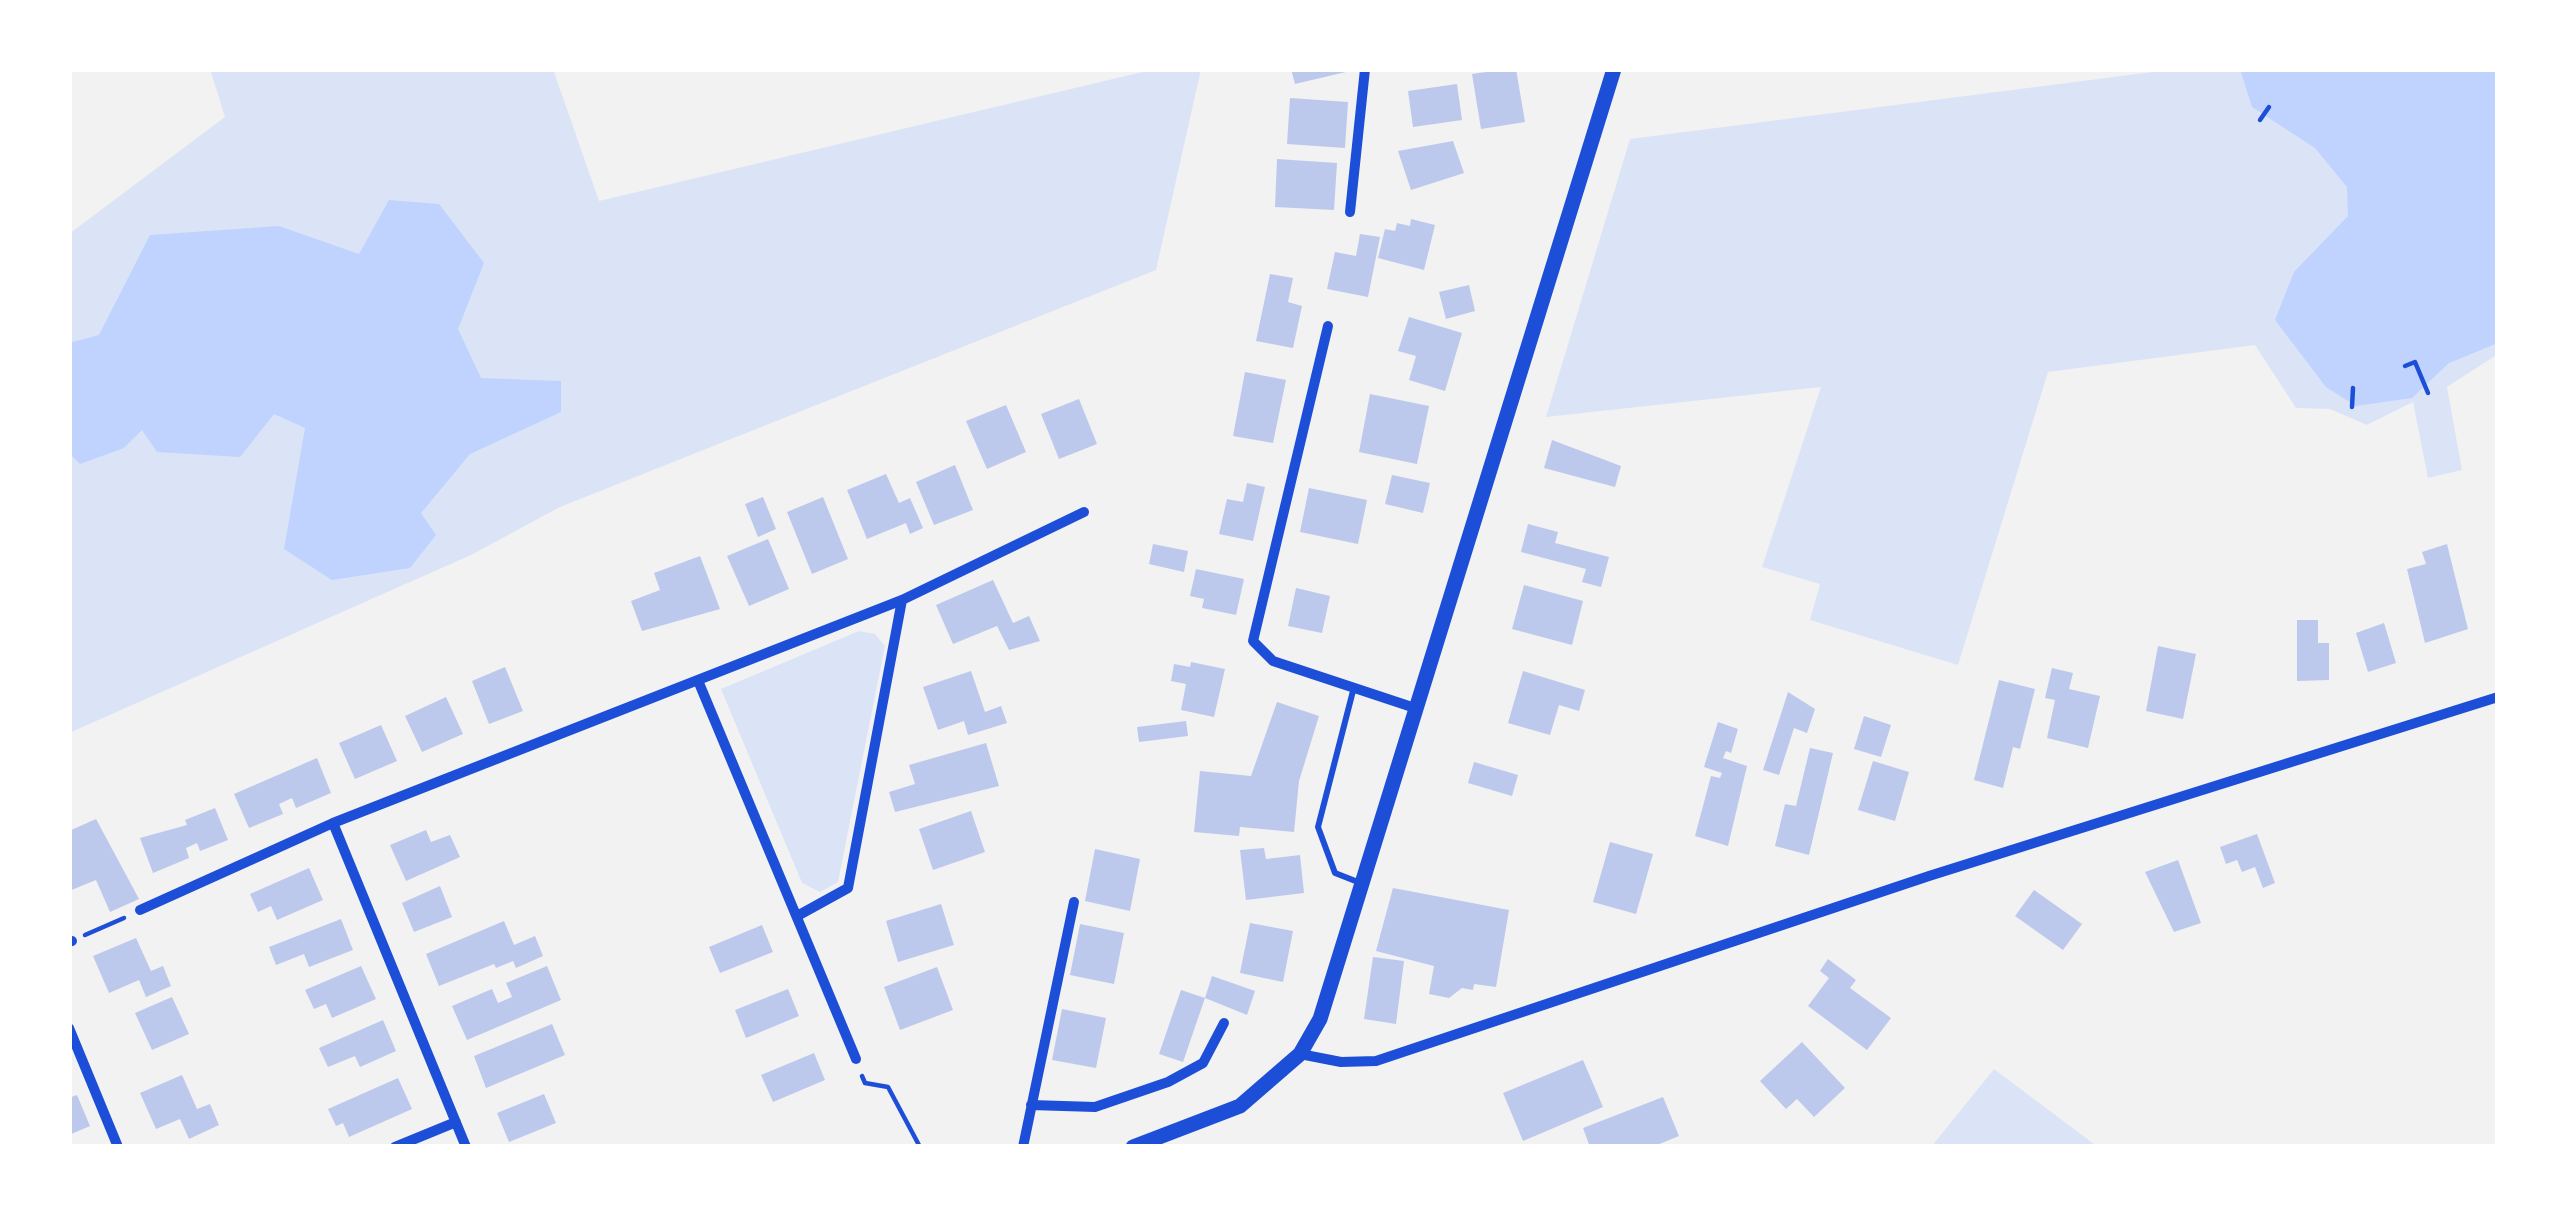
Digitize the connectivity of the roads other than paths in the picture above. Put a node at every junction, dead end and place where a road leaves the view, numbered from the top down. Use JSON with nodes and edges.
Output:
{"nodes":[{"id":1,"x":1365,"y":69,"type":"edge"},
{"id":2,"x":1614,"y":69,"type":"edge"},
{"id":3,"x":1350,"y":212,"type":"dead end"},
{"id":4,"x":1328,"y":326,"type":"dead end"},
{"id":5,"x":1084,"y":512,"type":"dead end"},
{"id":6,"x":902,"y":600,"type":"junction"},
{"id":7,"x":699,"y":683,"type":"junction"},
{"id":8,"x":1354,"y":688,"type":"junction"},
{"id":9,"x":2498,"y":697,"type":"edge"},
{"id":10,"x":1418,"y":709,"type":"junction"},
{"id":11,"x":333,"y":824,"type":"junction"},
{"id":12,"x":1365,"y":885,"type":"junction"},
{"id":13,"x":1074,"y":902,"type":"dead end"},
{"id":14,"x":140,"y":910,"type":"road end"},
{"id":15,"x":800,"y":915,"type":"junction"},
{"id":16,"x":1224,"y":1023,"type":"dead end"},
{"id":17,"x":69,"y":1028,"type":"edge"},
{"id":18,"x":1300,"y":1054,"type":"junction"},
{"id":19,"x":856,"y":1059,"type":"road end"},
{"id":20,"x":1031,"y":1105,"type":"junction"},
{"id":21,"x":456,"y":1122,"type":"junction"},
{"id":22,"x":1144,"y":1145,"type":"edge"},
{"id":23,"x":118,"y":1147,"type":"edge"},
{"id":24,"x":395,"y":1147,"type":"edge"},
{"id":25,"x":466,"y":1147,"type":"edge"},
{"id":26,"x":1023,"y":1147,"type":"edge"}],
"edges":[{"from":1,"to":3,"type":"street"},
{"from":2,"to":10,"type":"main road"},
{"from":4,"to":8,"type":"street"},
{"from":5,"to":6,"type":"street"},
{"from":6,"to":7,"type":"street"},
{"from":6,"to":15,"type":"street"},
{"from":7,"to":11,"type":"street"},
{"from":7,"to":15,"type":"street"},
{"from":8,"to":10,"type":"street"},
{"from":8,"to":12,"type":"lane"},
{"from":9,"to":18,"type":"street"},
{"from":10,"to":12,"type":"main road"},
{"from":11,"to":14,"type":"street"},
{"from":11,"to":21,"type":"street"},
{"from":12,"to":18,"type":"main road"},
{"from":13,"to":20,"type":"street"},
{"from":15,"to":19,"type":"street"},
{"from":16,"to":20,"type":"street"},
{"from":17,"to":23,"type":"street"},
{"from":18,"to":22,"type":"main road"},
{"from":20,"to":26,"type":"street"},
{"from":21,"to":24,"type":"street"},
{"from":21,"to":25,"type":"street"}]}
